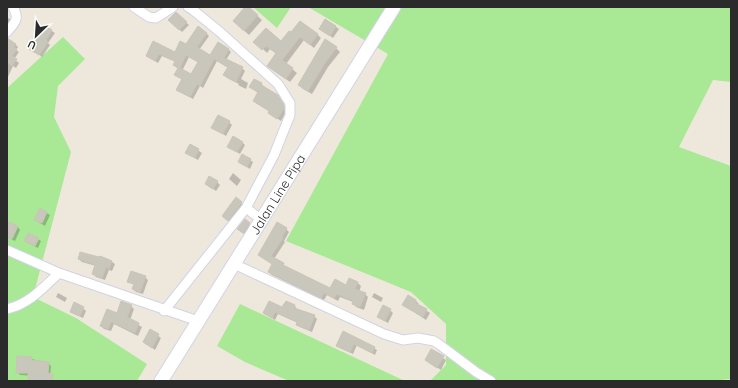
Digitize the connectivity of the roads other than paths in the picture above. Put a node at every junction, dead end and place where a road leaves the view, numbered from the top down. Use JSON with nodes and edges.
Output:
{"nodes":[{"id":1,"x":13,"y":7,"type":"edge"},
{"id":2,"x":134,"y":7,"type":"edge"},
{"id":3,"x":173,"y":7,"type":"edge"},
{"id":4,"x":188,"y":7,"type":"edge"},
{"id":5,"x":394,"y":7,"type":"edge"},
{"id":6,"x":7,"y":32,"type":"edge"},
{"id":7,"x":246,"y":208,"type":"junction"},
{"id":8,"x":262,"y":220,"type":"junction"},
{"id":9,"x":7,"y":250,"type":"edge"},
{"id":10,"x":234,"y":264,"type":"junction"},
{"id":11,"x":59,"y":273,"type":"junction"},
{"id":12,"x":7,"y":309,"type":"edge"},
{"id":13,"x":164,"y":311,"type":"junction"},
{"id":14,"x":198,"y":321,"type":"junction"},
{"id":15,"x":161,"y":381,"type":"edge"},
{"id":16,"x":491,"y":381,"type":"edge"}],
"edges":[{"from":1,"to":6,"type":"street"},
{"from":2,"to":3,"type":"street"},
{"from":4,"to":7,"type":"street"},
{"from":5,"to":8,"type":"main road","name":"Jalan Line Pipa"},
{"from":7,"to":8,"type":"street"},
{"from":7,"to":13,"type":"street"},
{"from":8,"to":10,"type":"main road","name":"Jalan Line Pipa"},
{"from":9,"to":11,"type":"street"},
{"from":10,"to":14,"type":"main road","name":"Jalan Line Pipa"},
{"from":10,"to":16,"type":"street"},
{"from":11,"to":12,"type":"street"},
{"from":11,"to":13,"type":"street"},
{"from":13,"to":14,"type":"street"},
{"from":14,"to":15,"type":"main road","name":"Jalan Line Pipa"}]}
